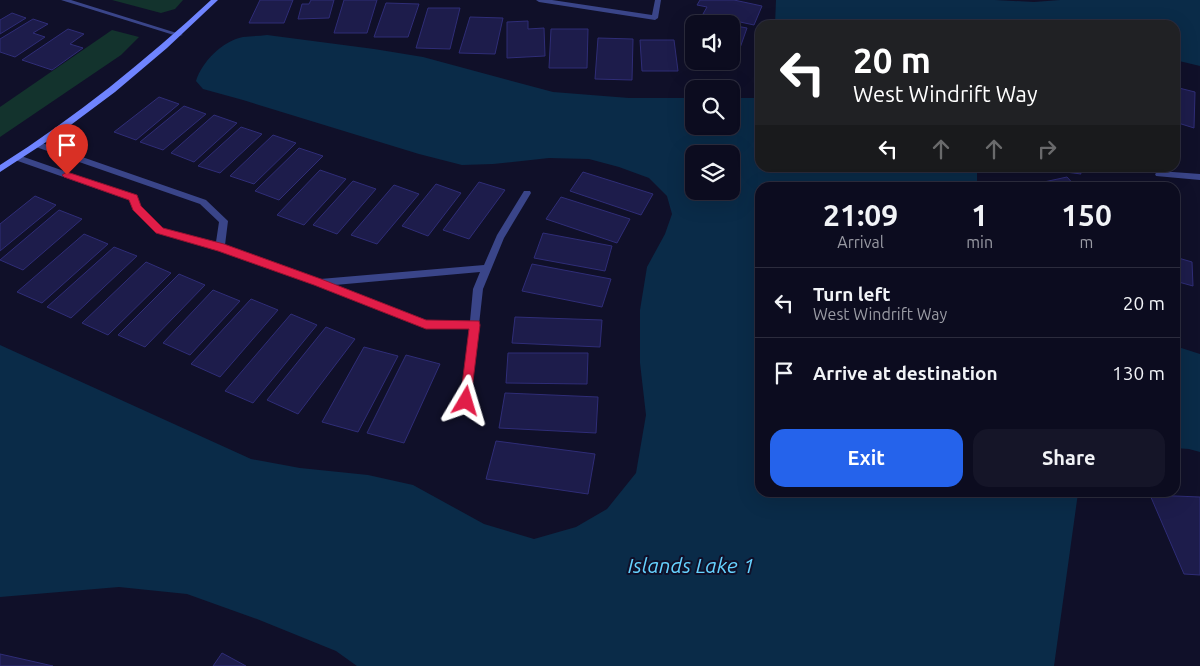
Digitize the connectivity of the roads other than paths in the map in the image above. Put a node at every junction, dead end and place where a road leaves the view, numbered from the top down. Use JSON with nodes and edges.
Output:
{"nodes":[{"id":1,"x":64,"y":0,"type":"edge"},
{"id":2,"x":214,"y":0,"type":"edge"},
{"id":3,"x":539,"y":0,"type":"edge"},
{"id":4,"x":658,"y":0,"type":"edge"},
{"id":5,"x":179,"y":35,"type":"junction"},
{"id":6,"x":39,"y":145,"type":"junction"},
{"id":7,"x":18,"y":158,"type":"junction"},
{"id":8,"x":0,"y":169,"type":"edge"},
{"id":9,"x":1159,"y":174,"type":"dead end"},
{"id":10,"x":1200,"y":178,"type":"edge"},
{"id":11,"x":528,"y":193,"type":"dead end"},
{"id":12,"x":220,"y":247,"type":"junction"},
{"id":13,"x":486,"y":268,"type":"junction"},
{"id":14,"x":318,"y":282,"type":"junction"},
{"id":15,"x":475,"y":325,"type":"junction"},
{"id":16,"x":466,"y":401,"type":"dead end"}],
"edges":[{"from":1,"to":5,"type":"street"},
{"from":2,"to":5,"type":"street"},
{"from":3,"to":4,"type":"street"},
{"from":5,"to":6,"type":"street"},
{"from":6,"to":7,"type":"street"},
{"from":6,"to":12,"type":"street"},
{"from":7,"to":8,"type":"street"},
{"from":7,"to":12,"type":"street"},
{"from":9,"to":10,"type":"street"},
{"from":11,"to":13,"type":"street"},
{"from":12,"to":14,"type":"street"},
{"from":13,"to":14,"type":"street"},
{"from":13,"to":15,"type":"street"},
{"from":14,"to":15,"type":"street"},
{"from":15,"to":16,"type":"street"}]}
